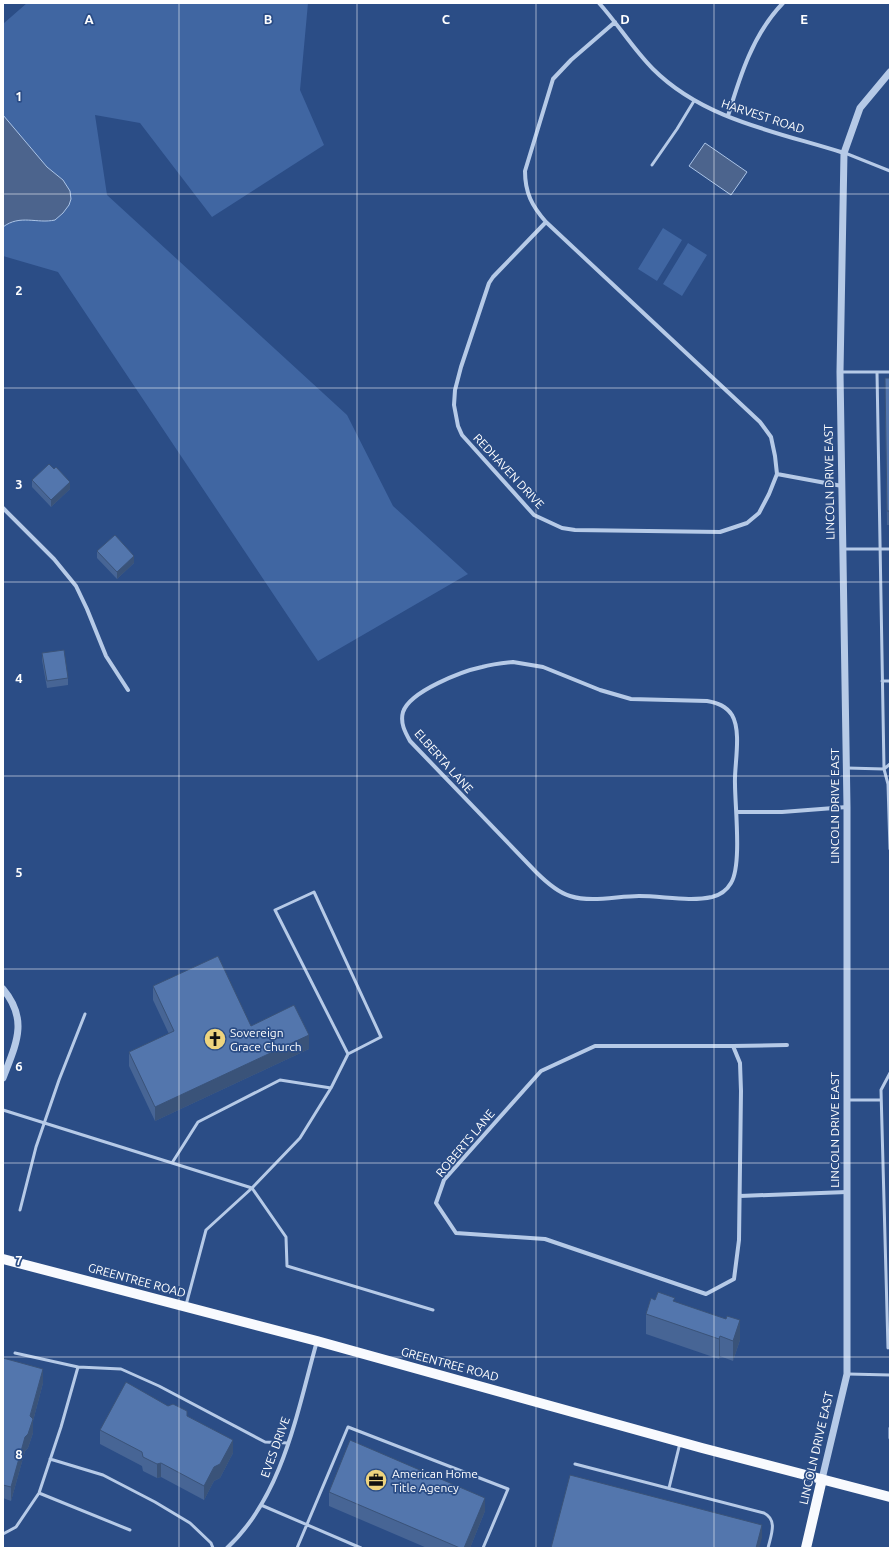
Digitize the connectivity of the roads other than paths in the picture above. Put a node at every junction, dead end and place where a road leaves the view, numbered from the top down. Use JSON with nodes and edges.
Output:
{"nodes":[{"id":1,"x":599,"y":3,"type":"edge"},
{"id":2,"x":783,"y":3,"type":"edge"},
{"id":3,"x":615,"y":22,"type":"junction"},
{"id":4,"x":890,"y":72,"type":"edge"},
{"id":5,"x":694,"y":101,"type":"junction"},
{"id":6,"x":728,"y":116,"type":"junction"},
{"id":7,"x":844,"y":153,"type":"junction"},
{"id":8,"x":652,"y":165,"type":"dead end"},
{"id":9,"x":890,"y":171,"type":"edge"},
{"id":10,"x":546,"y":222,"type":"junction"},
{"id":11,"x":840,"y":372,"type":"junction"},
{"id":12,"x":877,"y":372,"type":"junction"},
{"id":13,"x":890,"y":372,"type":"edge"},
{"id":14,"x":777,"y":474,"type":"junction"},
{"id":15,"x":842,"y":486,"type":"junction"},
{"id":16,"x":3,"y":508,"type":"edge"},
{"id":17,"x":844,"y":549,"type":"junction"},
{"id":18,"x":880,"y":549,"type":"junction"},
{"id":19,"x":890,"y":549,"type":"edge"},
{"id":20,"x":882,"y":681,"type":"junction"},
{"id":21,"x":890,"y":681,"type":"edge"},
{"id":22,"x":128,"y":690,"type":"dead end"},
{"id":23,"x":890,"y":764,"type":"edge"},
{"id":24,"x":847,"y":768,"type":"junction"},
{"id":25,"x":884,"y":769,"type":"junction"},
{"id":26,"x":847,"y":807,"type":"junction"},
{"id":27,"x":737,"y":812,"type":"junction"},
{"id":28,"x":890,"y":849,"type":"edge"},
{"id":29,"x":3,"y":989,"type":"edge"},
{"id":30,"x":85,"y":1014,"type":"dead end"},
{"id":31,"x":787,"y":1045,"type":"dead end"},
{"id":32,"x":733,"y":1046,"type":"junction"},
{"id":33,"x":348,"y":1054,"type":"junction"},
{"id":34,"x":890,"y":1073,"type":"edge"},
{"id":35,"x":3,"y":1078,"type":"edge"},
{"id":36,"x":331,"y":1088,"type":"junction"},
{"id":37,"x":848,"y":1100,"type":"junction"},
{"id":38,"x":881,"y":1100,"type":"junction"},
{"id":39,"x":3,"y":1110,"type":"edge"},
{"id":40,"x":45,"y":1124,"type":"junction"},
{"id":41,"x":172,"y":1163,"type":"junction"},
{"id":42,"x":252,"y":1188,"type":"junction"},
{"id":43,"x":847,"y":1192,"type":"junction"},
{"id":44,"x":740,"y":1196,"type":"junction"},
{"id":45,"x":20,"y":1210,"type":"dead end"},
{"id":46,"x":3,"y":1259,"type":"edge"},
{"id":47,"x":186,"y":1306,"type":"junction"},
{"id":48,"x":433,"y":1310,"type":"dead end"},
{"id":49,"x":317,"y":1341,"type":"junction"},
{"id":50,"x":888,"y":1348,"type":"dead end"},
{"id":51,"x":14,"y":1353,"type":"dead end"},
{"id":52,"x":78,"y":1367,"type":"junction"},
{"id":53,"x":847,"y":1374,"type":"junction"},
{"id":54,"x":890,"y":1376,"type":"edge"},
{"id":55,"x":890,"y":1428,"type":"edge"},
{"id":56,"x":890,"y":1438,"type":"edge"},
{"id":57,"x":681,"y":1442,"type":"junction"},
{"id":58,"x":288,"y":1443,"type":"junction"},
{"id":59,"x":50,"y":1459,"type":"junction"},
{"id":60,"x":575,"y":1464,"type":"dead end"},
{"id":61,"x":822,"y":1479,"type":"junction"},
{"id":62,"x":669,"y":1488,"type":"junction"},
{"id":63,"x":39,"y":1493,"type":"junction"},
{"id":64,"x":890,"y":1497,"type":"edge"},
{"id":65,"x":261,"y":1505,"type":"junction"},
{"id":66,"x":306,"y":1525,"type":"junction"},
{"id":67,"x":130,"y":1530,"type":"dead end"},
{"id":68,"x":3,"y":1534,"type":"edge"},
{"id":69,"x":213,"y":1548,"type":"edge"},
{"id":70,"x":227,"y":1548,"type":"edge"},
{"id":71,"x":297,"y":1548,"type":"edge"},
{"id":72,"x":361,"y":1548,"type":"edge"},
{"id":73,"x":483,"y":1548,"type":"edge"},
{"id":74,"x":768,"y":1548,"type":"edge"},
{"id":75,"x":806,"y":1548,"type":"edge"}],
"edges":[{"from":1,"to":3,"type":"street","name":"HARVEST ROAD"},
{"from":2,"to":6,"type":"street"},
{"from":3,"to":5,"type":"street","name":"HARVEST ROAD"},
{"from":3,"to":10,"type":"street","name":"REDHAVEN DRIVE"},
{"from":4,"to":7,"type":"street","name":"LINCOLN DRIVE EAST"},
{"from":5,"to":6,"type":"street","name":"HARVEST ROAD"},
{"from":5,"to":8,"type":"lane"},
{"from":6,"to":7,"type":"street","name":"HARVEST ROAD"},
{"from":7,"to":9,"type":"lane"},
{"from":7,"to":11,"type":"street","name":"LINCOLN DRIVE EAST"},
{"from":10,"to":14,"type":"street","name":"REDHAVEN DRIVE"},
{"from":10,"to":14,"type":"street","name":"REDHAVEN DRIVE"},
{"from":11,"to":12,"type":"lane"},
{"from":11,"to":15,"type":"street","name":"LINCOLN DRIVE EAST"},
{"from":12,"to":13,"type":"lane"},
{"from":12,"to":18,"type":"lane"},
{"from":14,"to":15,"type":"street"},
{"from":15,"to":17,"type":"street","name":"LINCOLN DRIVE EAST"},
{"from":16,"to":22,"type":"street"},
{"from":17,"to":18,"type":"lane"},
{"from":17,"to":24,"type":"street","name":"LINCOLN DRIVE EAST"},
{"from":18,"to":19,"type":"lane"},
{"from":18,"to":20,"type":"lane"},
{"from":20,"to":21,"type":"lane"},
{"from":20,"to":25,"type":"lane"},
{"from":23,"to":25,"type":"lane"},
{"from":24,"to":25,"type":"lane"},
{"from":24,"to":26,"type":"street","name":"LINCOLN DRIVE EAST"},
{"from":25,"to":28,"type":"lane"},
{"from":26,"to":27,"type":"street"},
{"from":26,"to":37,"type":"street","name":"LINCOLN DRIVE EAST"},
{"from":27,"to":27,"type":"street","name":"ELBERTA LANE"},
{"from":29,"to":35,"type":"street"},
{"from":30,"to":40,"type":"lane"},
{"from":31,"to":32,"type":"street"},
{"from":32,"to":44,"type":"street","name":"ROBERTS LANE"},
{"from":32,"to":44,"type":"street","name":"ROBERTS LANE"},
{"from":33,"to":33,"type":"lane"},
{"from":33,"to":36,"type":"lane"},
{"from":34,"to":38,"type":"lane"},
{"from":36,"to":41,"type":"lane"},
{"from":36,"to":42,"type":"lane"},
{"from":37,"to":38,"type":"lane"},
{"from":37,"to":43,"type":"street","name":"LINCOLN DRIVE EAST"},
{"from":38,"to":50,"type":"lane"},
{"from":39,"to":40,"type":"lane"},
{"from":40,"to":41,"type":"lane"},
{"from":40,"to":45,"type":"lane"},
{"from":41,"to":42,"type":"lane"},
{"from":42,"to":47,"type":"lane"},
{"from":42,"to":48,"type":"lane"},
{"from":43,"to":44,"type":"street"},
{"from":43,"to":53,"type":"street","name":"LINCOLN DRIVE EAST"},
{"from":46,"to":47,"type":"main road","name":"GREENTREE ROAD"},
{"from":47,"to":49,"type":"main road","name":"GREENTREE ROAD"},
{"from":49,"to":57,"type":"main road","name":"GREENTREE ROAD"},
{"from":49,"to":58,"type":"street","name":"EVES DRIVE"},
{"from":51,"to":52,"type":"lane"},
{"from":52,"to":58,"type":"lane"},
{"from":52,"to":59,"type":"lane"},
{"from":53,"to":54,"type":"lane"},
{"from":53,"to":61,"type":"street","name":"LINCOLN DRIVE EAST"},
{"from":55,"to":56,"type":"lane"},
{"from":57,"to":61,"type":"main road","name":"GREENTREE ROAD"},
{"from":57,"to":62,"type":"lane"},
{"from":58,"to":65,"type":"street","name":"EVES DRIVE"},
{"from":59,"to":63,"type":"lane"},
{"from":59,"to":69,"type":"lane"},
{"from":60,"to":62,"type":"lane"},
{"from":61,"to":64,"type":"main road","name":"GREENTREE ROAD"},
{"from":61,"to":75,"type":"main road","name":"LINCOLN DRIVE EAST"},
{"from":62,"to":74,"type":"lane"},
{"from":63,"to":67,"type":"lane"},
{"from":63,"to":68,"type":"lane"},
{"from":65,"to":66,"type":"lane"},
{"from":65,"to":70,"type":"street","name":"EVES DRIVE"},
{"from":66,"to":71,"type":"lane"},
{"from":66,"to":72,"type":"lane"},
{"from":66,"to":73,"type":"lane"}]}
